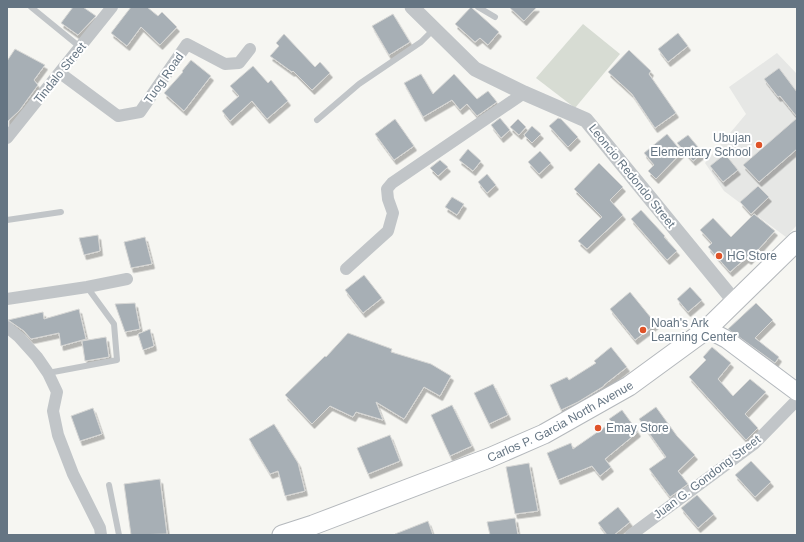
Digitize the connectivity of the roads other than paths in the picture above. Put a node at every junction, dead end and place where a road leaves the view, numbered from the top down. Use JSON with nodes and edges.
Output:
{"nodes":[{"id":1,"x":31,"y":7,"type":"edge"},
{"id":2,"x":112,"y":7,"type":"edge"},
{"id":3,"x":412,"y":7,"type":"edge"},
{"id":4,"x":478,"y":7,"type":"edge"},
{"id":5,"x":495,"y":17,"type":"dead end"},
{"id":6,"x":434,"y":28,"type":"junction"},
{"id":7,"x":80,"y":47,"type":"junction"},
{"id":8,"x":250,"y":49,"type":"dead end"},
{"id":9,"x":60,"y":72,"type":"junction"},
{"id":10,"x":524,"y":93,"type":"junction"},
{"id":11,"x":318,"y":120,"type":"dead end"},
{"id":12,"x":7,"y":138,"type":"edge"},
{"id":13,"x":61,"y":212,"type":"dead end"},
{"id":14,"x":7,"y":220,"type":"edge"},
{"id":15,"x":797,"y":241,"type":"edge"},
{"id":16,"x":346,"y":269,"type":"dead end"},
{"id":17,"x":127,"y":279,"type":"dead end"},
{"id":18,"x":87,"y":288,"type":"junction"},
{"id":19,"x":7,"y":299,"type":"edge"},
{"id":20,"x":735,"y":302,"type":"junction"},
{"id":21,"x":7,"y":328,"type":"edge"},
{"id":22,"x":707,"y":329,"type":"junction"},
{"id":23,"x":48,"y":373,"type":"junction"},
{"id":24,"x":797,"y":392,"type":"edge"},
{"id":25,"x":797,"y":400,"type":"edge"},
{"id":26,"x":109,"y":485,"type":"dead end"},
{"id":27,"x":101,"y":535,"type":"edge"},
{"id":28,"x":119,"y":535,"type":"edge"},
{"id":29,"x":282,"y":535,"type":"edge"},
{"id":30,"x":631,"y":535,"type":"edge"}],
"edges":[{"from":1,"to":7,"type":"lane"},
{"from":2,"to":7,"type":"street","name":"Tindalo Street"},
{"from":3,"to":6,"type":"street","name":"Leoncio Redondo Street"},
{"from":4,"to":5,"type":"lane"},
{"from":6,"to":10,"type":"street","name":"Leoncio Redondo Street"},
{"from":6,"to":11,"type":"lane"},
{"from":7,"to":9,"type":"street","name":"Tindalo Street"},
{"from":8,"to":9,"type":"street","name":"Tuog Road"},
{"from":9,"to":12,"type":"street","name":"Tindalo Street"},
{"from":10,"to":16,"type":"street"},
{"from":10,"to":20,"type":"street","name":"Leoncio Redondo Street"},
{"from":13,"to":14,"type":"lane"},
{"from":15,"to":20,"type":"main road","name":"Carlos P. Garcia North Avenue"},
{"from":17,"to":18,"type":"street"},
{"from":18,"to":19,"type":"street"},
{"from":18,"to":23,"type":"lane"},
{"from":20,"to":22,"type":"main road","name":"Carlos P. Garcia North Avenue"},
{"from":21,"to":23,"type":"street"},
{"from":22,"to":24,"type":"main road"},
{"from":22,"to":29,"type":"main road","name":"Carlos P. Garcia North Avenue"},
{"from":23,"to":27,"type":"street"},
{"from":25,"to":30,"type":"street","name":"Juan G. Gondong Street"},
{"from":26,"to":28,"type":"lane"}]}
